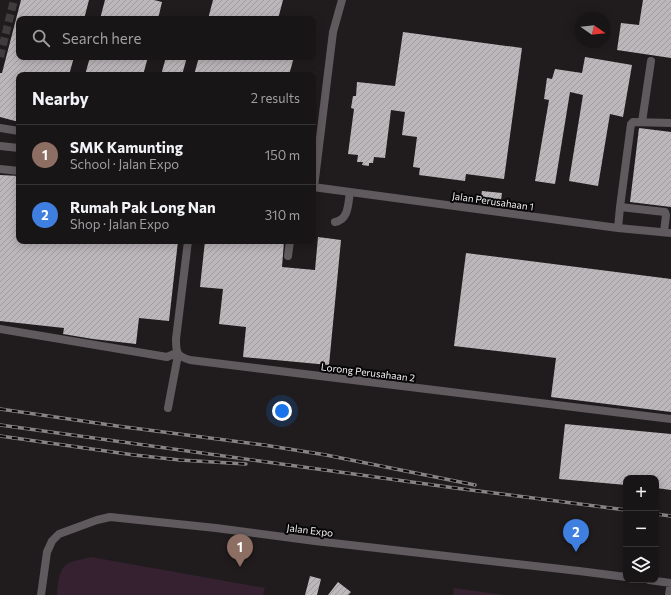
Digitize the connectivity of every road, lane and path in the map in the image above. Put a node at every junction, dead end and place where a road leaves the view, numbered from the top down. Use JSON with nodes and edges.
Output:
{"nodes":[{"id":1,"x":342,"y":0,"type":"edge"},
{"id":2,"x":651,"y":61,"type":"dead end"},
{"id":3,"x":642,"y":122,"type":"junction"},
{"id":4,"x":671,"y":123,"type":"edge"},
{"id":5,"x":0,"y":128,"type":"edge"},
{"id":6,"x":16,"y":131,"type":"edge"},
{"id":7,"x":0,"y":146,"type":"edge"},
{"id":8,"x":16,"y":148,"type":"edge"},
{"id":9,"x":0,"y":169,"type":"edge"},
{"id":10,"x":16,"y":171,"type":"edge"},
{"id":11,"x":316,"y":172,"type":"edge"},
{"id":12,"x":316,"y":187,"type":"edge"},
{"id":13,"x":350,"y":192,"type":"junction"},
{"id":14,"x":620,"y":207,"type":"junction"},
{"id":15,"x":335,"y":222,"type":"dead end"},
{"id":16,"x":618,"y":228,"type":"junction"},
{"id":17,"x":668,"y":233,"type":"edge"},
{"id":18,"x":188,"y":244,"type":"edge"},
{"id":19,"x":290,"y":244,"type":"edge"},
{"id":20,"x":288,"y":256,"type":"dead end"},
{"id":21,"x":0,"y":329,"type":"edge"},
{"id":22,"x":177,"y":353,"type":"junction"},
{"id":23,"x":168,"y":408,"type":"dead end"},
{"id":24,"x":671,"y":419,"type":"edge"},
{"id":25,"x":623,"y":577,"type":"edge"},
{"id":26,"x":659,"y":581,"type":"edge"},
{"id":27,"x":671,"y":583,"type":"edge"},
{"id":28,"x":41,"y":595,"type":"edge"},
{"id":29,"x":669,"y":595,"type":"edge"}],
"edges":[{"from":1,"to":11,"type":"street"},
{"from":2,"to":3,"type":"street"},
{"from":3,"to":4,"type":"street"},
{"from":3,"to":14,"type":"street"},
{"from":5,"to":6,"type":"street"},
{"from":7,"to":8,"type":"street"},
{"from":9,"to":10,"type":"street"},
{"from":12,"to":13,"type":"street","name":"Jalan Perusahaan 1"},
{"from":13,"to":15,"type":"street"},
{"from":13,"to":16,"type":"street","name":"Jalan Perusahaan 1"},
{"from":14,"to":16,"type":"street"},
{"from":14,"to":17,"type":"street"},
{"from":16,"to":17,"type":"street","name":"Jalan Perusahaan 1"},
{"from":18,"to":22,"type":"street"},
{"from":19,"to":20,"type":"street"},
{"from":21,"to":22,"type":"street"},
{"from":22,"to":23,"type":"street"},
{"from":22,"to":24,"type":"street","name":"Lorong Perusahaan 2"},
{"from":25,"to":28,"type":"street","name":"Jalan Expo"},
{"from":26,"to":27,"type":"street"},
{"from":27,"to":29,"type":"street"}]}
